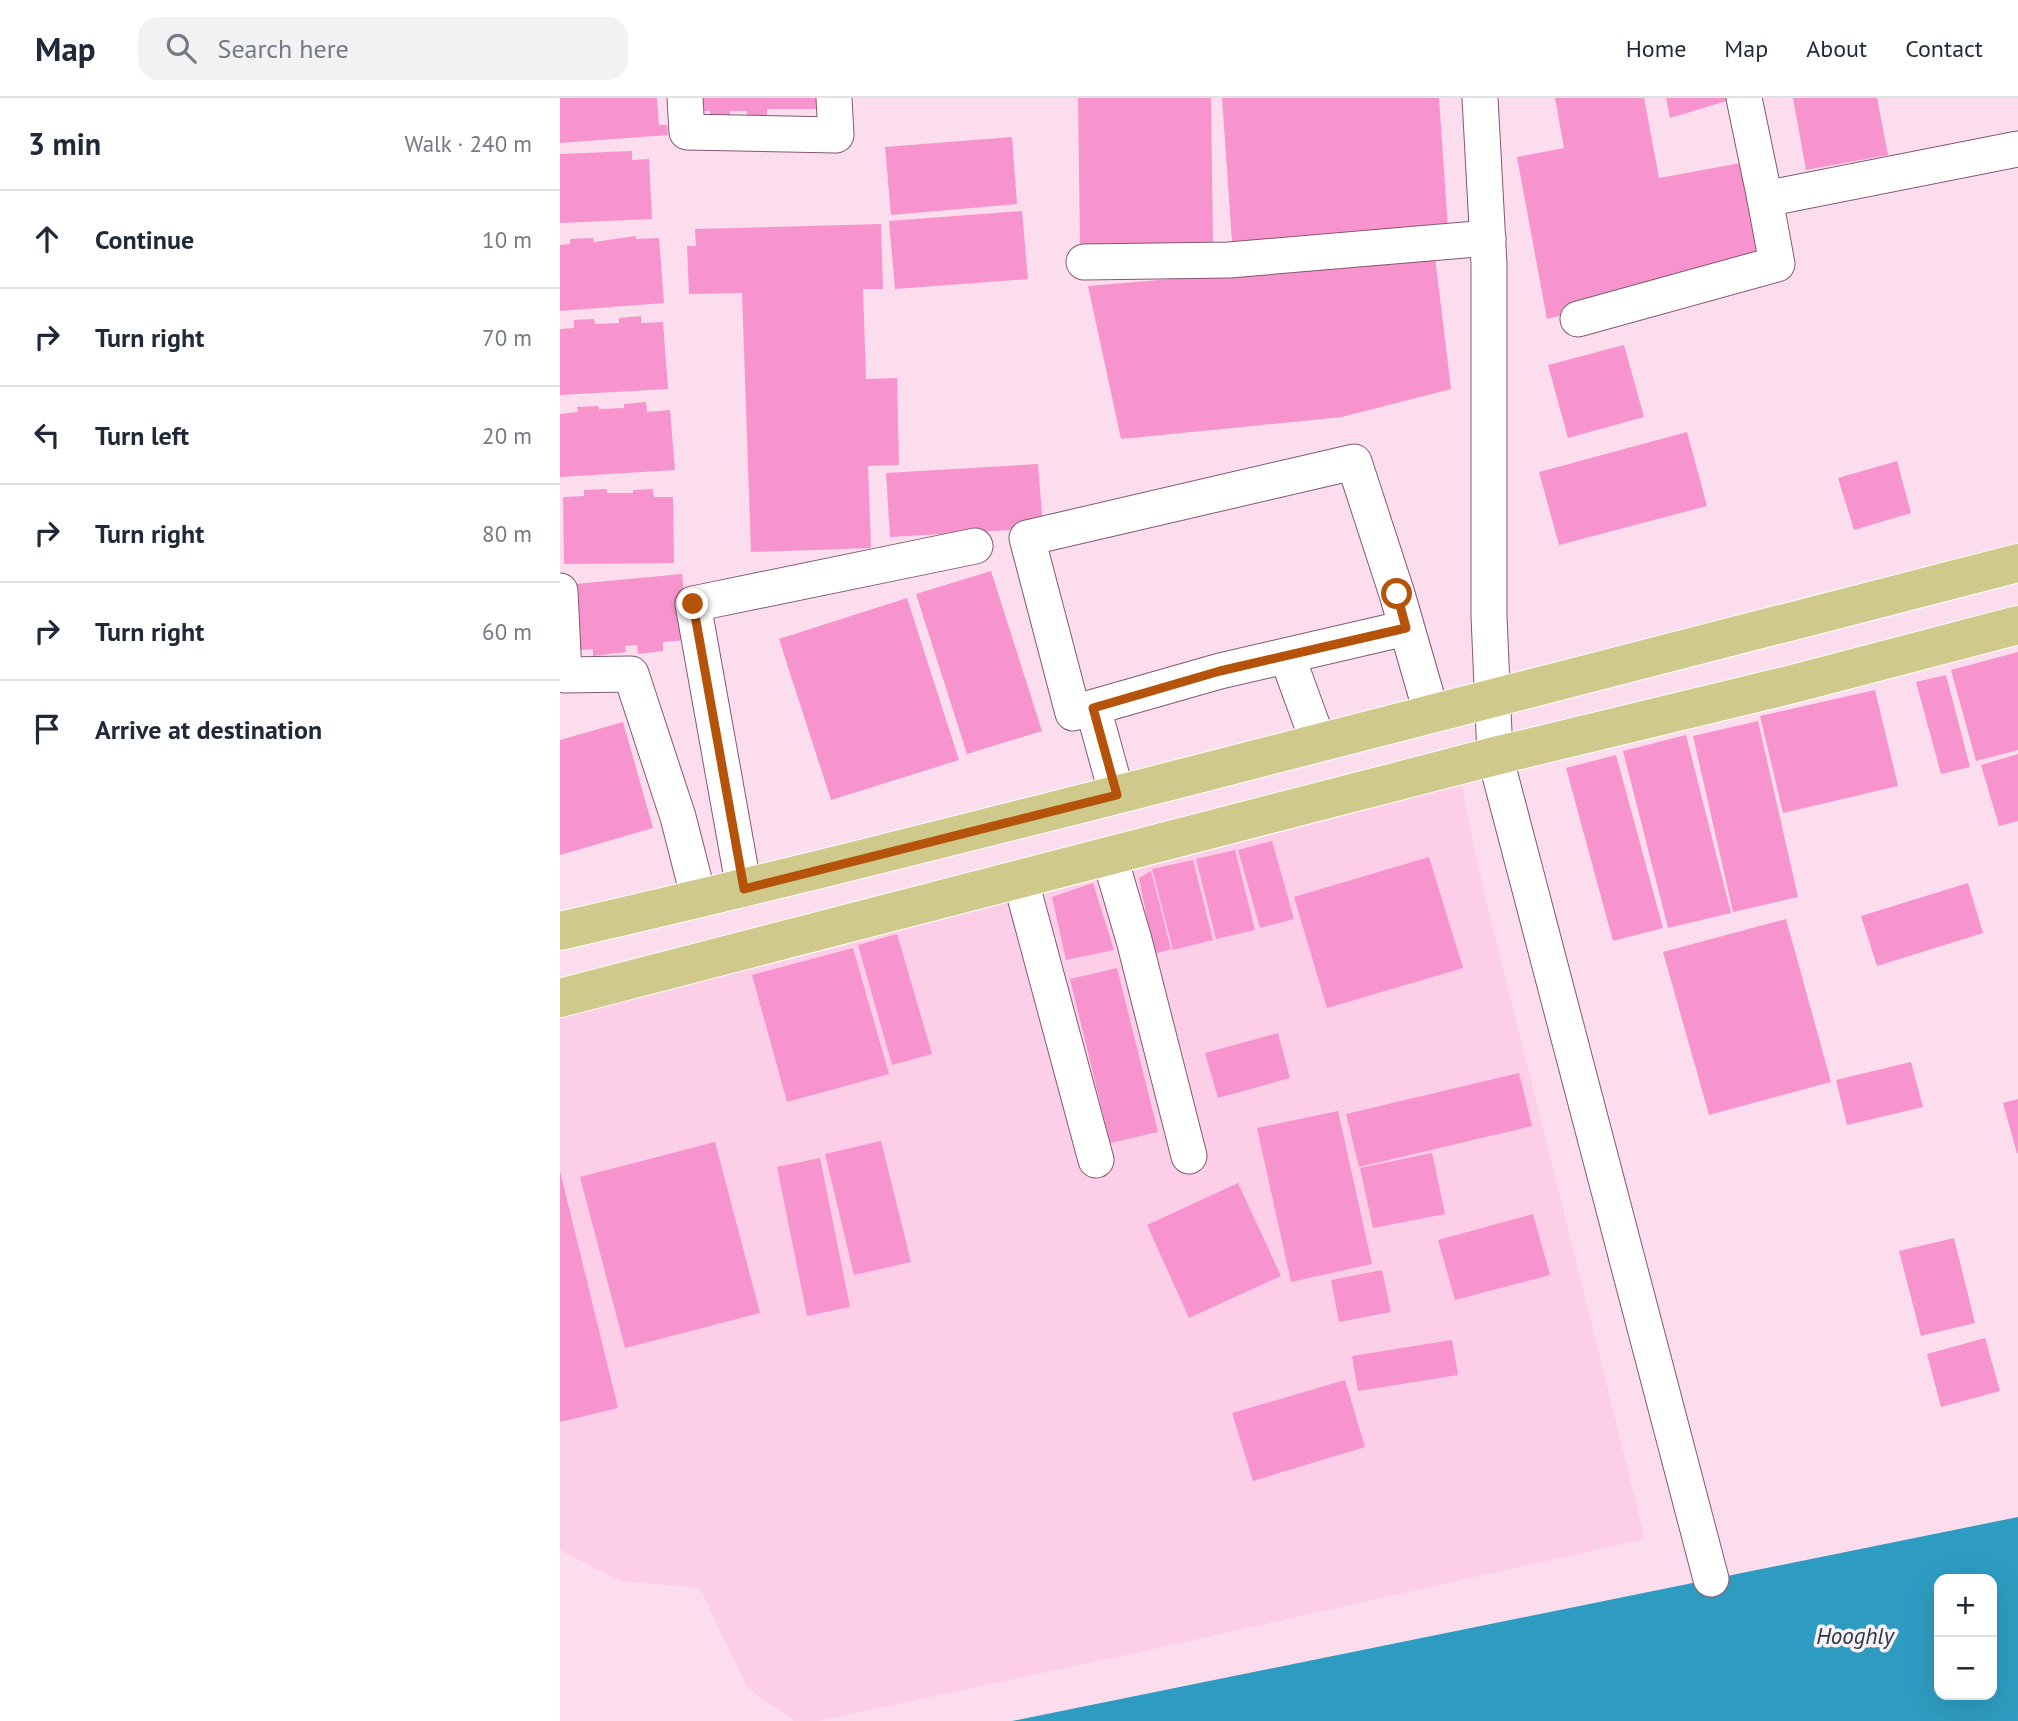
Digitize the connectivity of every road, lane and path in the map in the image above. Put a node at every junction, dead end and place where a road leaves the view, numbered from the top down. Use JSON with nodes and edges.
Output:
{"nodes":[{"id":1,"x":685,"y":98,"type":"edge"},
{"id":2,"x":834,"y":98,"type":"edge"},
{"id":3,"x":1480,"y":98,"type":"edge"},
{"id":4,"x":1744,"y":98,"type":"edge"},
{"id":5,"x":2018,"y":149,"type":"edge"},
{"id":6,"x":1765,"y":199,"type":"junction"},
{"id":7,"x":1488,"y":238,"type":"junction"},
{"id":8,"x":1084,"y":262,"type":"dead end"},
{"id":9,"x":1578,"y":318,"type":"dead end"},
{"id":10,"x":975,"y":546,"type":"dead end"},
{"id":11,"x":2018,"y":563,"type":"edge"},
{"id":12,"x":560,"y":592,"type":"edge"},
{"id":13,"x":2018,"y":625,"type":"edge"},
{"id":14,"x":1406,"y":628,"type":"junction"},
{"id":15,"x":1287,"y":656,"type":"junction"},
{"id":16,"x":1494,"y":699,"type":"junction"},
{"id":17,"x":1432,"y":715,"type":"junction"},
{"id":18,"x":1096,"y":720,"type":"junction"},
{"id":19,"x":1319,"y":744,"type":"junction"},
{"id":20,"x":1495,"y":756,"type":"junction"},
{"id":21,"x":1117,"y":795,"type":"junction"},
{"id":22,"x":1109,"y":855,"type":"junction"},
{"id":23,"x":1020,"y":878,"type":"junction"},
{"id":24,"x":744,"y":889,"type":"junction"},
{"id":25,"x":685,"y":902,"type":"junction"},
{"id":26,"x":560,"y":931,"type":"edge"},
{"id":27,"x":686,"y":964,"type":"junction"},
{"id":28,"x":560,"y":998,"type":"edge"},
{"id":29,"x":1189,"y":1156,"type":"dead end"},
{"id":30,"x":1096,"y":1160,"type":"dead end"},
{"id":31,"x":1711,"y":1579,"type":"dead end"}],
"edges":[{"from":1,"to":2,"type":"street"},
{"from":3,"to":7,"type":"street"},
{"from":4,"to":6,"type":"street"},
{"from":5,"to":6,"type":"street"},
{"from":6,"to":9,"type":"street"},
{"from":7,"to":8,"type":"street"},
{"from":7,"to":16,"type":"street"},
{"from":10,"to":24,"type":"street"},
{"from":11,"to":16,"type":"main road"},
{"from":12,"to":25,"type":"street"},
{"from":13,"to":20,"type":"main road"},
{"from":14,"to":15,"type":"street"},
{"from":14,"to":17,"type":"street"},
{"from":14,"to":18,"type":"street"},
{"from":15,"to":18,"type":"street"},
{"from":15,"to":19,"type":"street"},
{"from":16,"to":17,"type":"main road"},
{"from":16,"to":20,"type":"street"},
{"from":17,"to":19,"type":"main road"},
{"from":18,"to":21,"type":"street"},
{"from":19,"to":21,"type":"main road"},
{"from":20,"to":22,"type":"main road"},
{"from":20,"to":31,"type":"street"},
{"from":21,"to":24,"type":"main road"},
{"from":22,"to":23,"type":"main road"},
{"from":22,"to":29,"type":"street"},
{"from":23,"to":27,"type":"main road"},
{"from":23,"to":30,"type":"street"},
{"from":24,"to":25,"type":"main road"},
{"from":25,"to":26,"type":"main road"},
{"from":25,"to":27,"type":"main road"},
{"from":27,"to":28,"type":"main road"}]}
